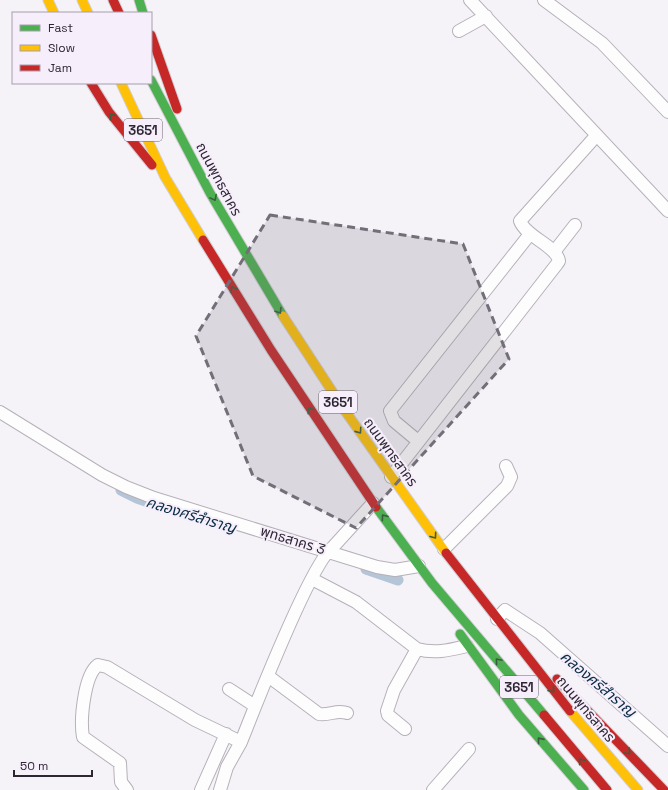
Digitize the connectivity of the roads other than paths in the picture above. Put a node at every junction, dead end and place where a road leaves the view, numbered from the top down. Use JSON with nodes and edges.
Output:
{"nodes":[{"id":1,"x":48,"y":0,"type":"edge"},
{"id":2,"x":82,"y":0,"type":"edge"},
{"id":3,"x":113,"y":0,"type":"edge"},
{"id":4,"x":139,"y":0,"type":"edge"},
{"id":5,"x":470,"y":0,"type":"edge"},
{"id":6,"x":544,"y":0,"type":"edge"},
{"id":7,"x":54,"y":12,"type":"edge"},
{"id":8,"x":88,"y":12,"type":"edge"},
{"id":9,"x":119,"y":12,"type":"edge"},
{"id":10,"x":144,"y":12,"type":"edge"},
{"id":11,"x":486,"y":16,"type":"junction"},
{"id":12,"x":459,"y":31,"type":"dead end"},
{"id":13,"x":152,"y":38,"type":"edge"},
{"id":14,"x":152,"y":63,"type":"edge"},
{"id":15,"x":152,"y":82,"type":"edge"},
{"id":16,"x":92,"y":84,"type":"edge"},
{"id":17,"x":121,"y":84,"type":"edge"},
{"id":18,"x":668,"y":112,"type":"edge"},
{"id":19,"x":123,"y":114,"type":"dead end"},
{"id":20,"x":596,"y":136,"type":"junction"},
{"id":21,"x":195,"y":164,"type":"junction"},
{"id":22,"x":165,"y":177,"type":"junction"},
{"id":23,"x":668,"y":211,"type":"edge"},
{"id":24,"x":575,"y":225,"type":"dead end"},
{"id":25,"x":530,"y":234,"type":"junction"},
{"id":26,"x":554,"y":252,"type":"junction"},
{"id":27,"x":0,"y":412,"type":"edge"},
{"id":28,"x":418,"y":441,"type":"junction"},
{"id":29,"x":506,"y":466,"type":"dead end"},
{"id":30,"x":391,"y":477,"type":"junction"},
{"id":31,"x":373,"y":503,"type":"junction"},
{"id":32,"x":444,"y":549,"type":"junction"},
{"id":33,"x":327,"y":551,"type":"junction"},
{"id":34,"x":419,"y":566,"type":"junction"},
{"id":35,"x":314,"y":574,"type":"junction"},
{"id":36,"x":432,"y":583,"type":"junction"},
{"id":37,"x":499,"y":623,"type":"junction"},
{"id":38,"x":467,"y":646,"type":"junction"},
{"id":39,"x":417,"y":649,"type":"junction"},
{"id":40,"x":268,"y":676,"type":"junction"},
{"id":41,"x":229,"y":689,"type":"dead end"},
{"id":42,"x":255,"y":706,"type":"junction"},
{"id":43,"x":347,"y":713,"type":"dead end"},
{"id":44,"x":405,"y":729,"type":"dead end"},
{"id":45,"x":226,"y":734,"type":"junction"},
{"id":46,"x":241,"y":742,"type":"junction"},
{"id":47,"x":668,"y":746,"type":"edge"},
{"id":48,"x":469,"y":749,"type":"dead end"},
{"id":49,"x":127,"y":790,"type":"edge"},
{"id":50,"x":201,"y":790,"type":"edge"},
{"id":51,"x":220,"y":790,"type":"edge"},
{"id":52,"x":433,"y":790,"type":"edge"},
{"id":53,"x":584,"y":790,"type":"edge"},
{"id":54,"x":607,"y":790,"type":"edge"},
{"id":55,"x":638,"y":790,"type":"edge"},
{"id":56,"x":664,"y":790,"type":"edge"}],
"edges":[{"from":1,"to":7,"type":"main road"},
{"from":2,"to":8,"type":"main road"},
{"from":3,"to":9,"type":"main road"},
{"from":4,"to":10,"type":"main road"},
{"from":5,"to":11,"type":"street"},
{"from":6,"to":18,"type":"street"},
{"from":11,"to":12,"type":"street"},
{"from":11,"to":20,"type":"street"},
{"from":13,"to":21,"type":"main road"},
{"from":14,"to":21,"type":"main road"},
{"from":15,"to":21,"type":"main road","name":"ถนนพุทธสาคร","number":"3651"},
{"from":22,"to":16,"type":"main road","one_way":true},
{"from":17,"to":22,"type":"main road","number":"3651"},
{"from":19,"to":22,"type":"main road"},
{"from":20,"to":23,"type":"street"},
{"from":20,"to":25,"type":"street"},
{"from":21,"to":30,"type":"main road","name":"ถนนพุทธสาคร","number":"3651","one_way":true},
{"from":31,"to":22,"type":"main road","number":"3651","one_way":true},
{"from":24,"to":26,"type":"street"},
{"from":25,"to":26,"type":"street"},
{"from":25,"to":28,"type":"street"},
{"from":26,"to":28,"type":"street"},
{"from":27,"to":33,"type":"street","name":"พุทธสาคร 3"},
{"from":28,"to":30,"type":"street"},
{"from":29,"to":32,"type":"street"},
{"from":30,"to":32,"type":"main road","name":"ถนนพุทธสาคร","number":"3651","one_way":true},
{"from":31,"to":33,"type":"street"},
{"from":34,"to":31,"type":"main road","number":"3651","one_way":true},
{"from":32,"to":37,"type":"main road","name":"ถนนพุทธสาคร","number":"3651"},
{"from":33,"to":34,"type":"street","name":"พุทธสาคร 3"},
{"from":33,"to":35,"type":"street"},
{"from":34,"to":36,"type":"main road","number":"3651"},
{"from":35,"to":39,"type":"street"},
{"from":35,"to":40,"type":"street"},
{"from":36,"to":38,"type":"main road"},
{"from":54,"to":36,"type":"main road","number":"3651","one_way":true},
{"from":37,"to":47,"type":"street"},
{"from":37,"to":55,"type":"main road","name":"ถนนพุทธสาคร","number":"3651","one_way":true},
{"from":37,"to":56,"type":"main road","one_way":true},
{"from":38,"to":39,"type":"street"},
{"from":53,"to":38,"type":"main road","one_way":true},
{"from":39,"to":44,"type":"street"},
{"from":40,"to":42,"type":"street"},
{"from":40,"to":43,"type":"street"},
{"from":41,"to":42,"type":"street"},
{"from":42,"to":46,"type":"street"},
{"from":45,"to":46,"type":"street"},
{"from":45,"to":49,"type":"street"},
{"from":45,"to":50,"type":"street"},
{"from":46,"to":51,"type":"street"},
{"from":48,"to":52,"type":"street"}]}
